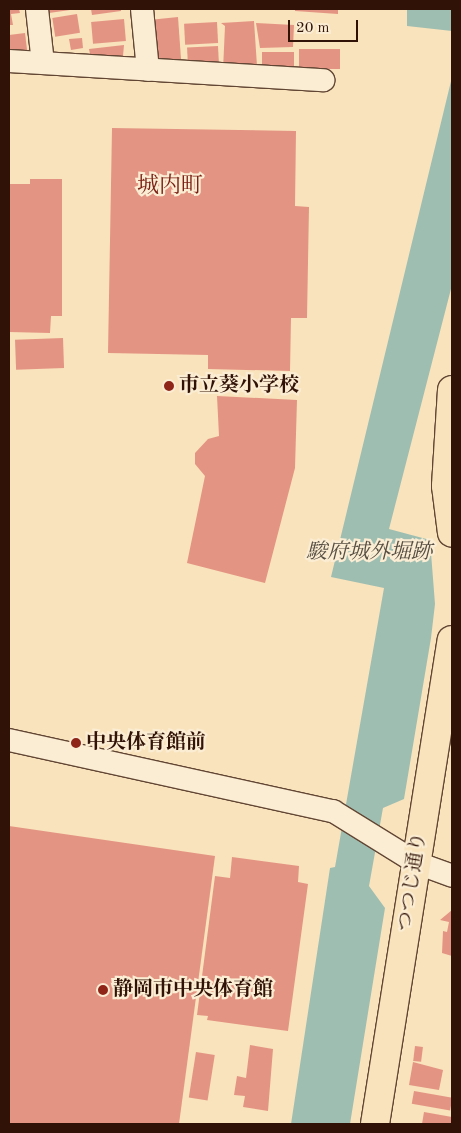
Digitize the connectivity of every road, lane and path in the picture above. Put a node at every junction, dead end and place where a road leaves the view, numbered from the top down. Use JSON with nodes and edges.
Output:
{"nodes":[{"id":1,"x":37,"y":9,"type":"edge"},
{"id":2,"x":142,"y":9,"type":"edge"},
{"id":3,"x":9,"y":61,"type":"edge"},
{"id":4,"x":42,"y":63,"type":"junction"},
{"id":5,"x":148,"y":70,"type":"junction"},
{"id":6,"x":323,"y":80,"type":"dead end"},
{"id":7,"x":452,"y":390,"type":"edge"},
{"id":8,"x":449,"y":486,"type":"edge"},
{"id":9,"x":452,"y":533,"type":"edge"},
{"id":10,"x":451,"y":656,"type":"edge"},
{"id":11,"x":9,"y":740,"type":"edge"},
{"id":12,"x":408,"y":857,"type":"junction"},
{"id":13,"x":452,"y":876,"type":"edge"},
{"id":14,"x":375,"y":1124,"type":"edge"}],
"edges":[{"from":1,"to":4,"type":"street"},
{"from":2,"to":5,"type":"street"},
{"from":3,"to":4,"type":"street"},
{"from":4,"to":5,"type":"street"},
{"from":5,"to":6,"type":"street"},
{"from":7,"to":8,"type":"main road"},
{"from":8,"to":9,"type":"main road"},
{"from":10,"to":12,"type":"main road","name":"つつじ通り"},
{"from":11,"to":12,"type":"street"},
{"from":12,"to":13,"type":"street"},
{"from":12,"to":14,"type":"main road","name":"つつじ通り"}]}
